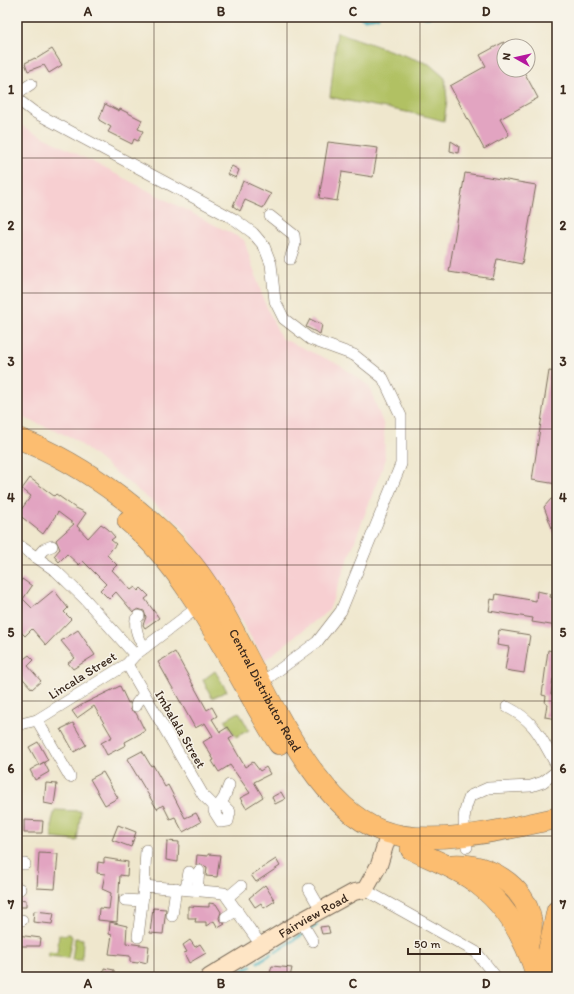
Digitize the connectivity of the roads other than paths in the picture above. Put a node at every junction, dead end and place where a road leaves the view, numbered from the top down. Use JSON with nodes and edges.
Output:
{"nodes":[{"id":1,"x":32,"y":84,"type":"dead end"},
{"id":2,"x":270,"y":216,"type":"dead end"},
{"id":3,"x":290,"y":259,"type":"dead end"},
{"id":4,"x":17,"y":438,"type":"edge"},
{"id":5,"x":17,"y":451,"type":"edge"},
{"id":6,"x":40,"y":543,"type":"dead end"},
{"id":7,"x":17,"y":544,"type":"edge"},
{"id":8,"x":52,"y":546,"type":"dead end"},
{"id":9,"x":33,"y":555,"type":"junction"},
{"id":10,"x":206,"y":601,"type":"junction"},
{"id":11,"x":139,"y":616,"type":"dead end"},
{"id":12,"x":144,"y":648,"type":"junction"},
{"id":13,"x":135,"y":655,"type":"junction"},
{"id":14,"x":126,"y":664,"type":"junction"},
{"id":15,"x":255,"y":687,"type":"junction"},
{"id":16,"x":144,"y":694,"type":"junction"},
{"id":17,"x":136,"y":706,"type":"dead end"},
{"id":18,"x":507,"y":707,"type":"dead end"},
{"id":19,"x":37,"y":720,"type":"junction"},
{"id":20,"x":17,"y":725,"type":"edge"},
{"id":21,"x":557,"y":766,"type":"edge"},
{"id":22,"x":557,"y":771,"type":"edge"},
{"id":23,"x":70,"y":776,"type":"dead end"},
{"id":24,"x":229,"y":785,"type":"dead end"},
{"id":25,"x":557,"y":818,"type":"edge"},
{"id":26,"x":557,"y":831,"type":"edge"},
{"id":27,"x":387,"y":839,"type":"junction"},
{"id":28,"x":466,"y":841,"type":"junction"},
{"id":29,"x":411,"y":849,"type":"junction"},
{"id":30,"x":146,"y":850,"type":"dead end"},
{"id":31,"x":194,"y":871,"type":"dead end"},
{"id":32,"x":144,"y":886,"type":"junction"},
{"id":33,"x":241,"y":886,"type":"dead end"},
{"id":34,"x":186,"y":889,"type":"junction"},
{"id":35,"x":309,"y":889,"type":"dead end"},
{"id":36,"x":365,"y":890,"type":"junction"},
{"id":37,"x":228,"y":897,"type":"junction"},
{"id":38,"x":125,"y":900,"type":"dead end"},
{"id":39,"x":142,"y":901,"type":"junction"},
{"id":40,"x":237,"y":910,"type":"junction"},
{"id":41,"x":321,"y":910,"type":"junction"},
{"id":42,"x":557,"y":911,"type":"edge"},
{"id":43,"x":172,"y":916,"type":"dead end"},
{"id":44,"x":226,"y":917,"type":"dead end"},
{"id":45,"x":301,"y":921,"type":"junction"},
{"id":46,"x":136,"y":932,"type":"dead end"},
{"id":47,"x":313,"y":941,"type":"dead end"},
{"id":48,"x":261,"y":945,"type":"junction"},
{"id":49,"x":219,"y":974,"type":"edge"},
{"id":50,"x":496,"y":977,"type":"edge"},
{"id":51,"x":537,"y":977,"type":"edge"},
{"id":52,"x":543,"y":977,"type":"edge"}],
"edges":[{"from":1,"to":15,"type":"street"},
{"from":2,"to":3,"type":"street"},
{"from":4,"to":10,"type":"highway","name":"Central Distributor Road"},
{"from":5,"to":10,"type":"highway","name":"Central Distributor Road"},
{"from":6,"to":9,"type":"street"},
{"from":7,"to":9,"type":"street"},
{"from":8,"to":9,"type":"street"},
{"from":9,"to":13,"type":"street"},
{"from":10,"to":12,"type":"street","name":"Lincala Street"},
{"from":10,"to":15,"type":"highway","name":"Central Distributor Road"},
{"from":11,"to":12,"type":"street"},
{"from":12,"to":13,"type":"street","name":"Lincala Street"},
{"from":13,"to":14,"type":"street","name":"Lincala Street"},
{"from":14,"to":16,"type":"street","name":"Imbalala Street"},
{"from":14,"to":19,"type":"street","name":"Lincala Street"},
{"from":15,"to":27,"type":"highway","name":"Central Distributor Road"},
{"from":16,"to":17,"type":"street"},
{"from":16,"to":24,"type":"street","name":"Imbalala Street"},
{"from":18,"to":21,"type":"street"},
{"from":19,"to":20,"type":"street","name":"Lincala Street"},
{"from":19,"to":23,"type":"street"},
{"from":22,"to":28,"type":"street"},
{"from":25,"to":28,"type":"highway","name":"Central Distributor Road"},
{"from":26,"to":28,"type":"highway","name":"Central Distributor Road"},
{"from":27,"to":28,"type":"highway","name":"Central Distributor Road"},
{"from":27,"to":29,"type":"highway","name":"Central Distributor Road"},
{"from":27,"to":36,"type":"main road","name":"Fairview Road"},
{"from":28,"to":29,"type":"highway","name":"Central Distributor Road"},
{"from":29,"to":51,"type":"highway"},
{"from":30,"to":32,"type":"street"},
{"from":31,"to":34,"type":"street"},
{"from":32,"to":34,"type":"street"},
{"from":32,"to":39,"type":"street"},
{"from":33,"to":37,"type":"street"},
{"from":34,"to":37,"type":"street"},
{"from":34,"to":43,"type":"street"},
{"from":35,"to":41,"type":"street"},
{"from":36,"to":41,"type":"main road","name":"Fairview Road"},
{"from":36,"to":50,"type":"street"},
{"from":37,"to":40,"type":"street"},
{"from":38,"to":39,"type":"street"},
{"from":39,"to":46,"type":"street"},
{"from":40,"to":44,"type":"street"},
{"from":40,"to":48,"type":"street"},
{"from":41,"to":45,"type":"main road","name":"Fairview Road"},
{"from":42,"to":52,"type":"highway"},
{"from":45,"to":47,"type":"street"},
{"from":45,"to":48,"type":"main road","name":"Fairview Road"},
{"from":48,"to":49,"type":"main road","name":"Fairview Road"}]}
